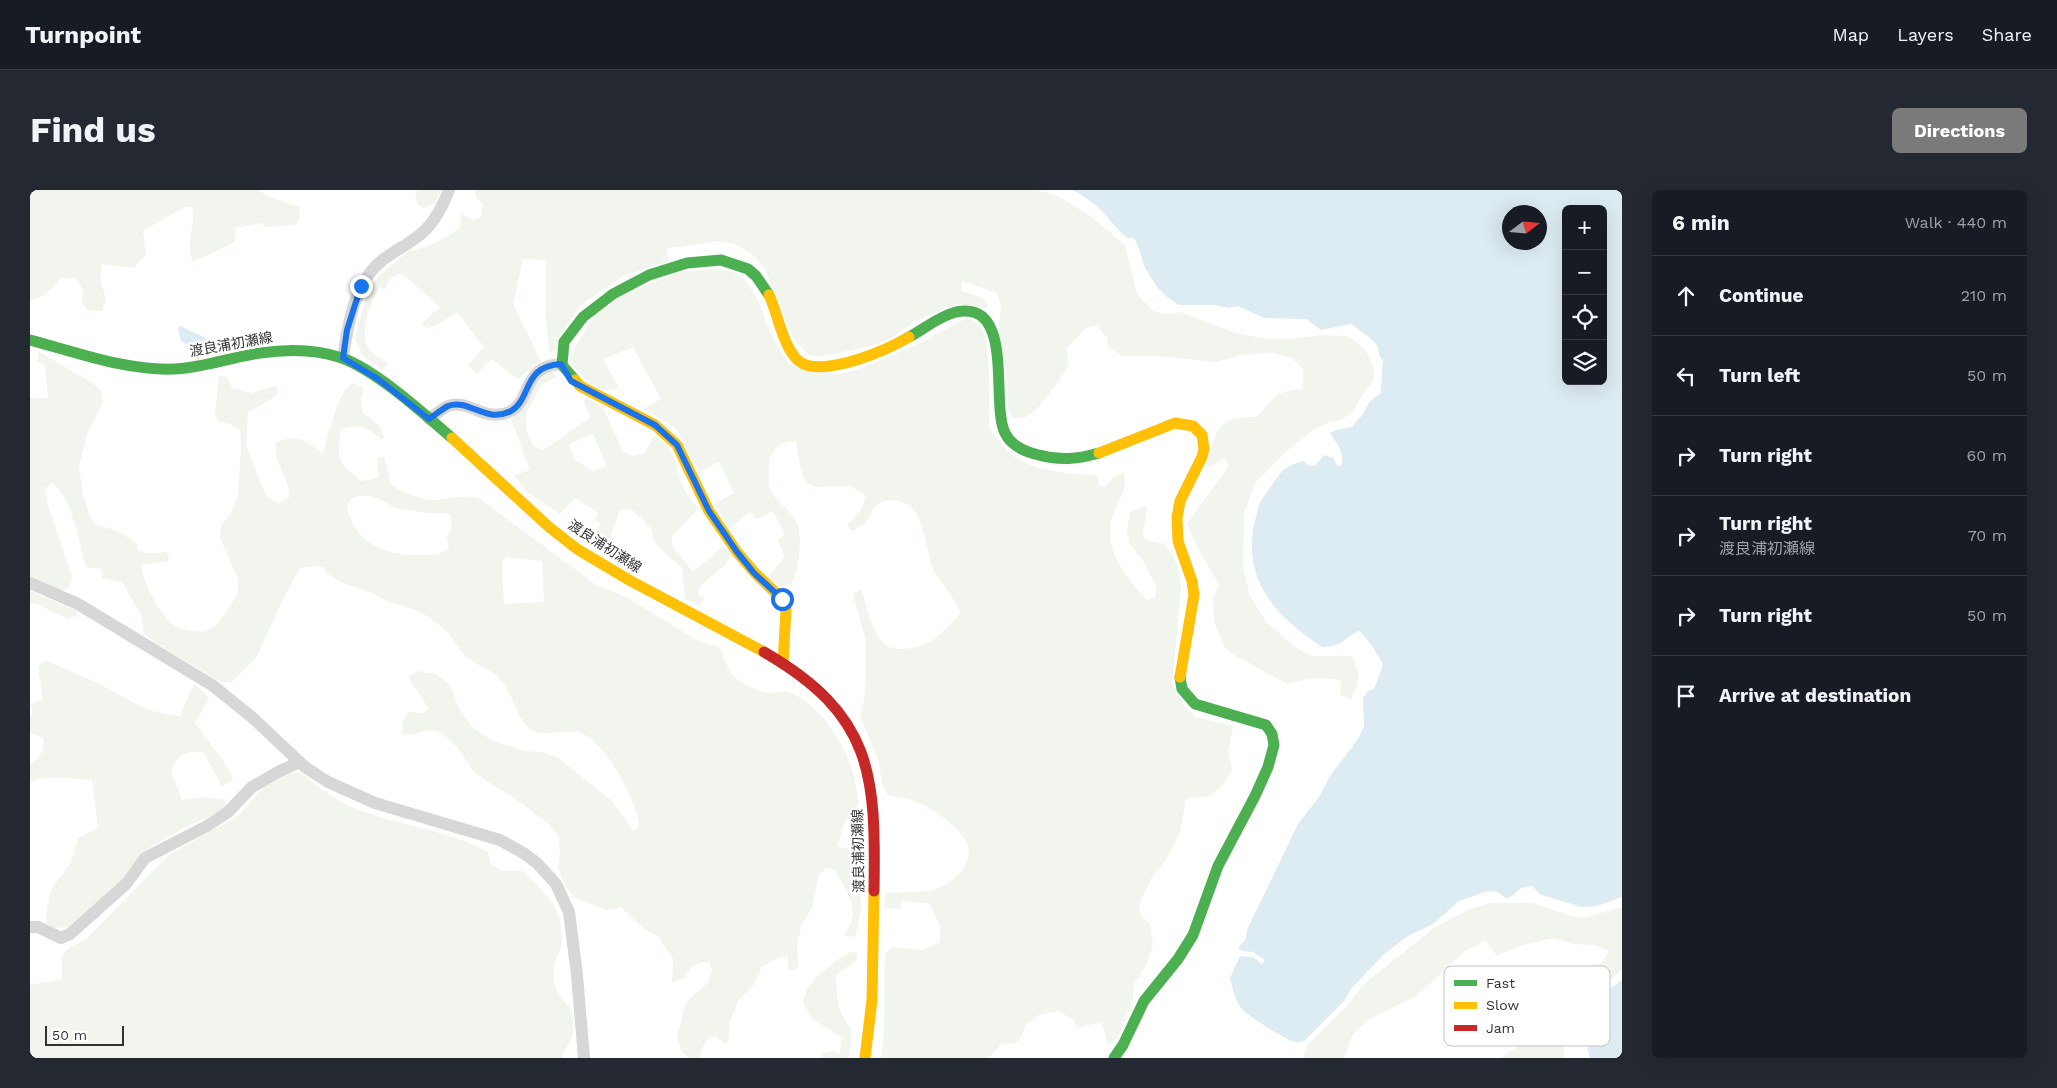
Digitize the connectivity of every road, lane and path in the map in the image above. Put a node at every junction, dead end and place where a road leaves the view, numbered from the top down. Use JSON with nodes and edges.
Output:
{"nodes":[{"id":1,"x":449,"y":190,"type":"edge"},
{"id":2,"x":30,"y":340,"type":"edge"},
{"id":3,"x":343,"y":358,"type":"junction"},
{"id":4,"x":561,"y":364,"type":"junction"},
{"id":5,"x":429,"y":419,"type":"junction"},
{"id":6,"x":30,"y":584,"type":"edge"},
{"id":7,"x":783,"y":664,"type":"junction"},
{"id":8,"x":300,"y":762,"type":"junction"},
{"id":9,"x":30,"y":927,"type":"edge"},
{"id":10,"x":584,"y":1058,"type":"edge"},
{"id":11,"x":865,"y":1058,"type":"edge"},
{"id":12,"x":1114,"y":1058,"type":"edge"}],
"edges":[{"from":1,"to":3,"type":"street"},
{"from":2,"to":3,"type":"street","name":"渡良浦初瀬線"},
{"from":3,"to":5,"type":"street","name":"渡良浦初瀬線"},
{"from":4,"to":5,"type":"street"},
{"from":4,"to":7,"type":"street"},
{"from":4,"to":12,"type":"street"},
{"from":5,"to":7,"type":"street","name":"渡良浦初瀬線"},
{"from":6,"to":8,"type":"street"},
{"from":7,"to":11,"type":"street","name":"渡良浦初瀬線"},
{"from":8,"to":9,"type":"street"},
{"from":8,"to":10,"type":"street"}]}
